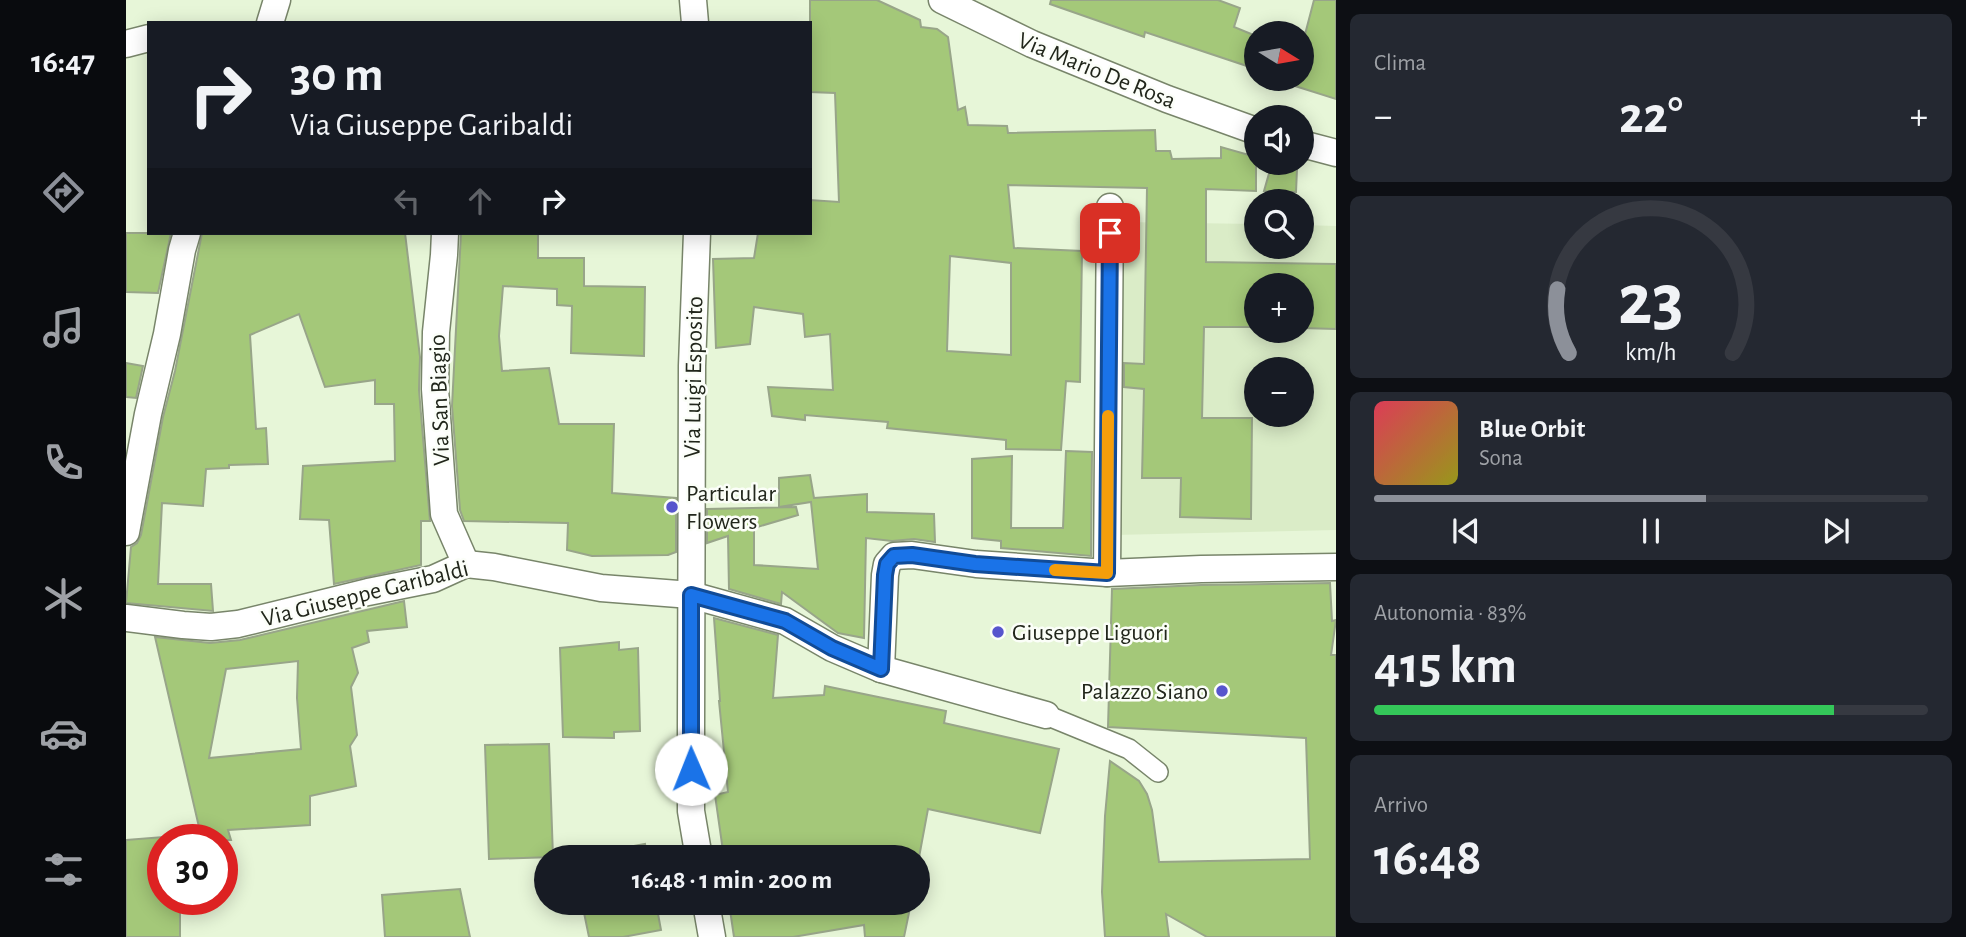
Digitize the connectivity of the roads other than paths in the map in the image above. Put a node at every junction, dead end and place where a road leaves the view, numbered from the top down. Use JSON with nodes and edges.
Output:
{"nodes":[{"id":1,"x":277,"y":0,"type":"edge"},
{"id":2,"x":693,"y":0,"type":"edge"},
{"id":3,"x":942,"y":0,"type":"edge"},
{"id":4,"x":271,"y":21,"type":"edge"},
{"id":5,"x":695,"y":21,"type":"edge"},
{"id":6,"x":147,"y":39,"type":"edge"},
{"id":7,"x":126,"y":44,"type":"edge"},
{"id":8,"x":1244,"y":127,"type":"edge"},
{"id":9,"x":1314,"y":147,"type":"edge"},
{"id":10,"x":1336,"y":153,"type":"edge"},
{"id":11,"x":1110,"y":207,"type":"dead end"},
{"id":12,"x":186,"y":235,"type":"edge"},
{"id":13,"x":445,"y":235,"type":"edge"},
{"id":14,"x":696,"y":235,"type":"edge"},
{"id":15,"x":126,"y":532,"type":"edge"},
{"id":16,"x":466,"y":564,"type":"junction"},
{"id":17,"x":1336,"y":567,"type":"edge"},
{"id":18,"x":1107,"y":573,"type":"junction"},
{"id":19,"x":691,"y":595,"type":"junction"},
{"id":20,"x":126,"y":618,"type":"edge"},
{"id":21,"x":881,"y":669,"type":"junction"},
{"id":22,"x":1046,"y":715,"type":"joint"},
{"id":23,"x":1158,"y":772,"type":"dead end"},
{"id":24,"x":697,"y":845,"type":"edge"},
{"id":25,"x":708,"y":915,"type":"edge"},
{"id":26,"x":712,"y":937,"type":"edge"}],
"edges":[{"from":1,"to":4,"type":"street"},
{"from":2,"to":5,"type":"street"},
{"from":3,"to":8,"type":"street","name":"Via Mario De Rosa"},
{"from":6,"to":7,"type":"street"},
{"from":9,"to":10,"type":"street"},
{"from":11,"to":18,"type":"street"},
{"from":12,"to":15,"type":"street"},
{"from":13,"to":16,"type":"street","name":"Via San Biagio"},
{"from":14,"to":19,"type":"street","name":"Via Luigi Esposito"},
{"from":16,"to":19,"type":"street","name":"Via Giuseppe Garibaldi"},
{"from":16,"to":20,"type":"street","name":"Via Giuseppe Garibaldi"},
{"from":17,"to":18,"type":"street"},
{"from":18,"to":21,"type":"street"},
{"from":19,"to":21,"type":"street","name":"Via Giuseppe Garibaldi"},
{"from":19,"to":24,"type":"street","name":"Via Luigi Esposito"},
{"from":21,"to":22,"type":"street","name":"Via Giuseppe Garibaldi"},
{"from":22,"to":23,"type":"street"},
{"from":25,"to":26,"type":"street"}]}
